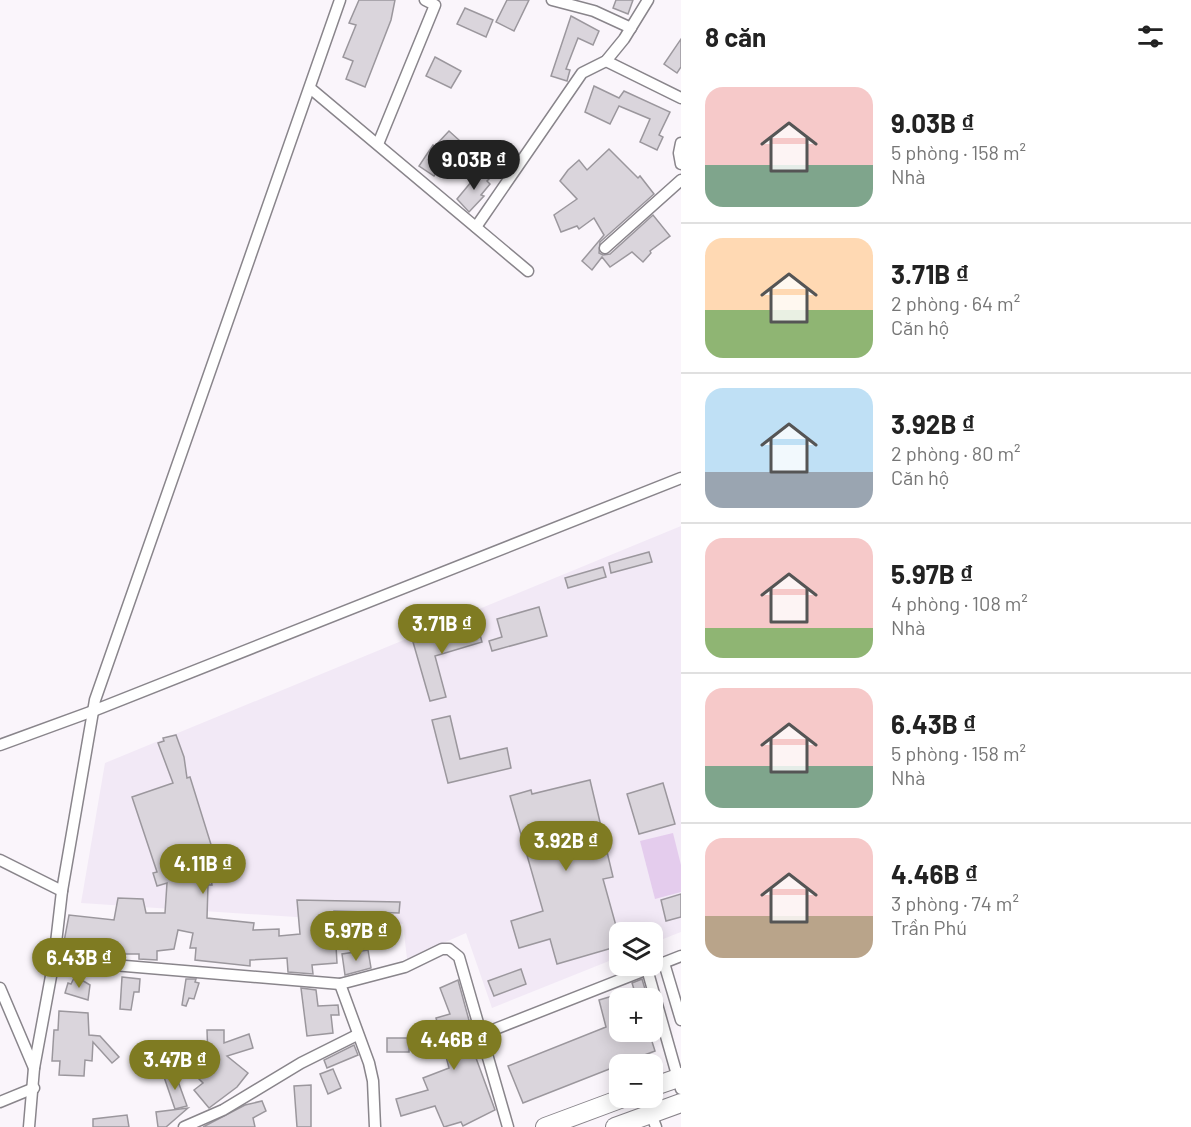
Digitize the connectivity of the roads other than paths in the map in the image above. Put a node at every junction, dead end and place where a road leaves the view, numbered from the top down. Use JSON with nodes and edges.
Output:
{"nodes":[{"id":1,"x":340,"y":0,"type":"edge"},
{"id":2,"x":425,"y":0,"type":"edge"},
{"id":3,"x":552,"y":0,"type":"edge"},
{"id":4,"x":648,"y":0,"type":"edge"},
{"id":5,"x":630,"y":28,"type":"junction"},
{"id":6,"x":606,"y":61,"type":"junction"},
{"id":7,"x":310,"y":88,"type":"junction"},
{"id":8,"x":681,"y":98,"type":"edge"},
{"id":9,"x":681,"y":143,"type":"edge"},
{"id":10,"x":378,"y":144,"type":"junction"},
{"id":11,"x":681,"y":164,"type":"edge"},
{"id":12,"x":681,"y":180,"type":"edge"},
{"id":13,"x":476,"y":227,"type":"junction"},
{"id":14,"x":605,"y":248,"type":"dead end"},
{"id":15,"x":528,"y":271,"type":"dead end"},
{"id":16,"x":681,"y":477,"type":"edge"},
{"id":17,"x":93,"y":711,"type":"junction"},
{"id":18,"x":0,"y":745,"type":"edge"},
{"id":19,"x":0,"y":860,"type":"edge"},
{"id":20,"x":62,"y":891,"type":"junction"},
{"id":21,"x":681,"y":956,"type":"edge"},
{"id":22,"x":54,"y":960,"type":"junction"},
{"id":23,"x":664,"y":963,"type":"joint"},
{"id":24,"x":629,"y":976,"type":"edge"},
{"id":25,"x":649,"y":976,"type":"edge"},
{"id":26,"x":340,"y":984,"type":"junction"},
{"id":27,"x":0,"y":988,"type":"edge"},
{"id":28,"x":3,"y":1007,"type":"edge"},
{"id":29,"x":681,"y":1020,"type":"edge"},
{"id":30,"x":357,"y":1035,"type":"junction"},
{"id":31,"x":480,"y":1035,"type":"junction"},
{"id":32,"x":34,"y":1068,"type":"junction"},
{"id":33,"x":680,"y":1081,"type":"edge"},
{"id":34,"x":663,"y":1085,"type":"edge"},
{"id":35,"x":34,"y":1088,"type":"junction"},
{"id":36,"x":0,"y":1102,"type":"edge"},
{"id":37,"x":609,"y":1103,"type":"edge"},
{"id":38,"x":681,"y":1103,"type":"edge"},
{"id":39,"x":651,"y":1113,"type":"edge"},
{"id":40,"x":29,"y":1127,"type":"edge"},
{"id":41,"x":184,"y":1127,"type":"edge"},
{"id":42,"x":375,"y":1127,"type":"edge"},
{"id":43,"x":508,"y":1127,"type":"edge"},
{"id":44,"x":545,"y":1127,"type":"edge"},
{"id":45,"x":615,"y":1127,"type":"edge"}],
"edges":[{"from":1,"to":7,"type":"street"},
{"from":2,"to":10,"type":"street"},
{"from":3,"to":5,"type":"street"},
{"from":4,"to":5,"type":"street"},
{"from":5,"to":6,"type":"street"},
{"from":6,"to":8,"type":"street"},
{"from":6,"to":13,"type":"street"},
{"from":7,"to":10,"type":"street"},
{"from":7,"to":17,"type":"street"},
{"from":9,"to":11,"type":"street"},
{"from":10,"to":13,"type":"street"},
{"from":12,"to":14,"type":"street"},
{"from":13,"to":15,"type":"street"},
{"from":16,"to":17,"type":"street"},
{"from":17,"to":18,"type":"street"},
{"from":17,"to":20,"type":"street"},
{"from":19,"to":20,"type":"street"},
{"from":20,"to":22,"type":"street"},
{"from":21,"to":23,"type":"street"},
{"from":22,"to":26,"type":"street"},
{"from":22,"to":32,"type":"street"},
{"from":23,"to":29,"type":"street"},
{"from":24,"to":31,"type":"street"},
{"from":25,"to":33,"type":"street"},
{"from":26,"to":30,"type":"street"},
{"from":26,"to":31,"type":"street"},
{"from":27,"to":28,"type":"street"},
{"from":28,"to":32,"type":"street"},
{"from":30,"to":41,"type":"street"},
{"from":30,"to":42,"type":"street"},
{"from":31,"to":43,"type":"street"},
{"from":32,"to":35,"type":"street"},
{"from":33,"to":34,"type":"main road"},
{"from":35,"to":36,"type":"street"},
{"from":35,"to":40,"type":"street"},
{"from":37,"to":44,"type":"main road"},
{"from":38,"to":39,"type":"main road"},
{"from":39,"to":45,"type":"main road"}]}
